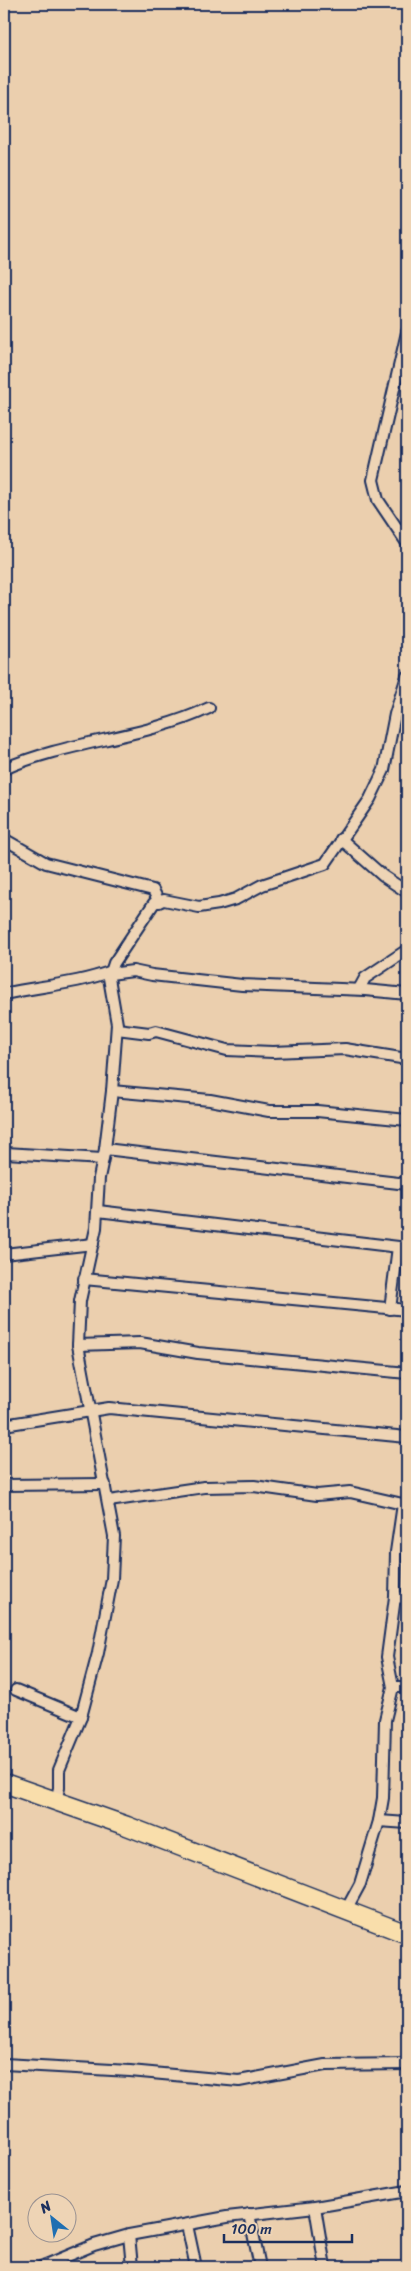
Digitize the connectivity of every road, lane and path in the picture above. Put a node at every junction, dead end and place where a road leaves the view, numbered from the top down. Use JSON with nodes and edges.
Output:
{"nodes":[{"id":1,"x":407,"y":332,"type":"edge"},
{"id":2,"x":407,"y":543,"type":"edge"},
{"id":3,"x":407,"y":676,"type":"edge"},
{"id":4,"x":209,"y":708,"type":"dead end"},
{"id":5,"x":4,"y":769,"type":"edge"},
{"id":6,"x":4,"y":839,"type":"edge"},
{"id":7,"x":341,"y":839,"type":"junction"},
{"id":8,"x":407,"y":892,"type":"edge"},
{"id":9,"x":159,"y":902,"type":"junction"},
{"id":10,"x":407,"y":950,"type":"edge"},
{"id":11,"x":111,"y":972,"type":"junction"},
{"id":12,"x":359,"y":989,"type":"junction"},
{"id":13,"x":4,"y":994,"type":"edge"},
{"id":14,"x":407,"y":994,"type":"edge"},
{"id":15,"x":117,"y":1029,"type":"junction"},
{"id":16,"x":407,"y":1059,"type":"edge"},
{"id":17,"x":112,"y":1091,"type":"junction"},
{"id":18,"x":407,"y":1120,"type":"edge"},
{"id":19,"x":6,"y":1153,"type":"dead end"},
{"id":20,"x":104,"y":1154,"type":"junction"},
{"id":21,"x":407,"y":1184,"type":"edge"},
{"id":22,"x":98,"y":1210,"type":"junction"},
{"id":23,"x":93,"y":1244,"type":"junction"},
{"id":24,"x":403,"y":1247,"type":"edge"},
{"id":25,"x":4,"y":1254,"type":"edge"},
{"id":26,"x":84,"y":1279,"type":"junction"},
{"id":27,"x":390,"y":1309,"type":"junction"},
{"id":28,"x":407,"y":1310,"type":"edge"},
{"id":29,"x":78,"y":1345,"type":"junction"},
{"id":30,"x":407,"y":1373,"type":"edge"},
{"id":31,"x":91,"y":1412,"type":"junction"},
{"id":32,"x":4,"y":1425,"type":"edge"},
{"id":33,"x":407,"y":1437,"type":"edge"},
{"id":34,"x":105,"y":1484,"type":"junction"},
{"id":35,"x":4,"y":1485,"type":"edge"},
{"id":36,"x":109,"y":1502,"type":"junction"},
{"id":37,"x":405,"y":1505,"type":"edge"},
{"id":38,"x":395,"y":1597,"type":"junction"},
{"id":39,"x":407,"y":1598,"type":"edge"},
{"id":40,"x":393,"y":1687,"type":"junction"},
{"id":41,"x":407,"y":1687,"type":"edge"},
{"id":42,"x":16,"y":1690,"type":"dead end"},
{"id":43,"x":81,"y":1717,"type":"junction"},
{"id":44,"x":4,"y":1783,"type":"edge"},
{"id":45,"x":56,"y":1802,"type":"junction"},
{"id":46,"x":379,"y":1821,"type":"junction"},
{"id":47,"x":407,"y":1823,"type":"edge"},
{"id":48,"x":346,"y":1910,"type":"junction"},
{"id":49,"x":407,"y":1934,"type":"edge"},
{"id":50,"x":4,"y":2064,"type":"edge"},
{"id":51,"x":407,"y":2064,"type":"edge"},
{"id":52,"x":407,"y":2191,"type":"edge"},
{"id":53,"x":315,"y":2207,"type":"junction"},
{"id":54,"x":249,"y":2214,"type":"junction"},
{"id":55,"x":187,"y":2225,"type":"junction"},
{"id":56,"x":129,"y":2235,"type":"junction"},
{"id":57,"x":41,"y":2267,"type":"edge"},
{"id":58,"x":132,"y":2267,"type":"edge"},
{"id":59,"x":196,"y":2267,"type":"edge"},
{"id":60,"x":260,"y":2267,"type":"edge"},
{"id":61,"x":325,"y":2267,"type":"edge"}],
"edges":[{"from":1,"to":2,"type":"street"},
{"from":3,"to":7,"type":"street"},
{"from":4,"to":5,"type":"street"},
{"from":6,"to":9,"type":"street"},
{"from":7,"to":8,"type":"street"},
{"from":7,"to":9,"type":"street"},
{"from":9,"to":11,"type":"street"},
{"from":10,"to":12,"type":"street"},
{"from":11,"to":12,"type":"street"},
{"from":11,"to":13,"type":"street"},
{"from":11,"to":15,"type":"street"},
{"from":12,"to":14,"type":"street"},
{"from":15,"to":16,"type":"street"},
{"from":15,"to":17,"type":"street"},
{"from":17,"to":18,"type":"street"},
{"from":17,"to":20,"type":"street"},
{"from":19,"to":20,"type":"street"},
{"from":20,"to":21,"type":"street"},
{"from":20,"to":22,"type":"street"},
{"from":22,"to":23,"type":"street"},
{"from":22,"to":24,"type":"street"},
{"from":23,"to":25,"type":"street"},
{"from":23,"to":26,"type":"street"},
{"from":24,"to":27,"type":"street"},
{"from":26,"to":27,"type":"street"},
{"from":26,"to":29,"type":"street"},
{"from":27,"to":28,"type":"street"},
{"from":29,"to":30,"type":"street"},
{"from":29,"to":31,"type":"street"},
{"from":31,"to":32,"type":"street"},
{"from":31,"to":33,"type":"street"},
{"from":31,"to":34,"type":"street"},
{"from":34,"to":35,"type":"street"},
{"from":34,"to":36,"type":"street"},
{"from":36,"to":37,"type":"street"},
{"from":36,"to":43,"type":"street"},
{"from":37,"to":38,"type":"street"},
{"from":38,"to":39,"type":"street"},
{"from":38,"to":40,"type":"street"},
{"from":40,"to":41,"type":"street"},
{"from":40,"to":46,"type":"street"},
{"from":42,"to":43,"type":"street"},
{"from":43,"to":45,"type":"street"},
{"from":44,"to":45,"type":"highway"},
{"from":45,"to":48,"type":"highway"},
{"from":46,"to":47,"type":"street"},
{"from":46,"to":48,"type":"street"},
{"from":48,"to":49,"type":"highway"},
{"from":50,"to":51,"type":"street"},
{"from":52,"to":53,"type":"street"},
{"from":53,"to":54,"type":"street"},
{"from":53,"to":61,"type":"street"},
{"from":54,"to":55,"type":"street"},
{"from":54,"to":60,"type":"street"},
{"from":55,"to":56,"type":"street"},
{"from":55,"to":59,"type":"street"},
{"from":56,"to":57,"type":"street"},
{"from":56,"to":58,"type":"street"}]}
